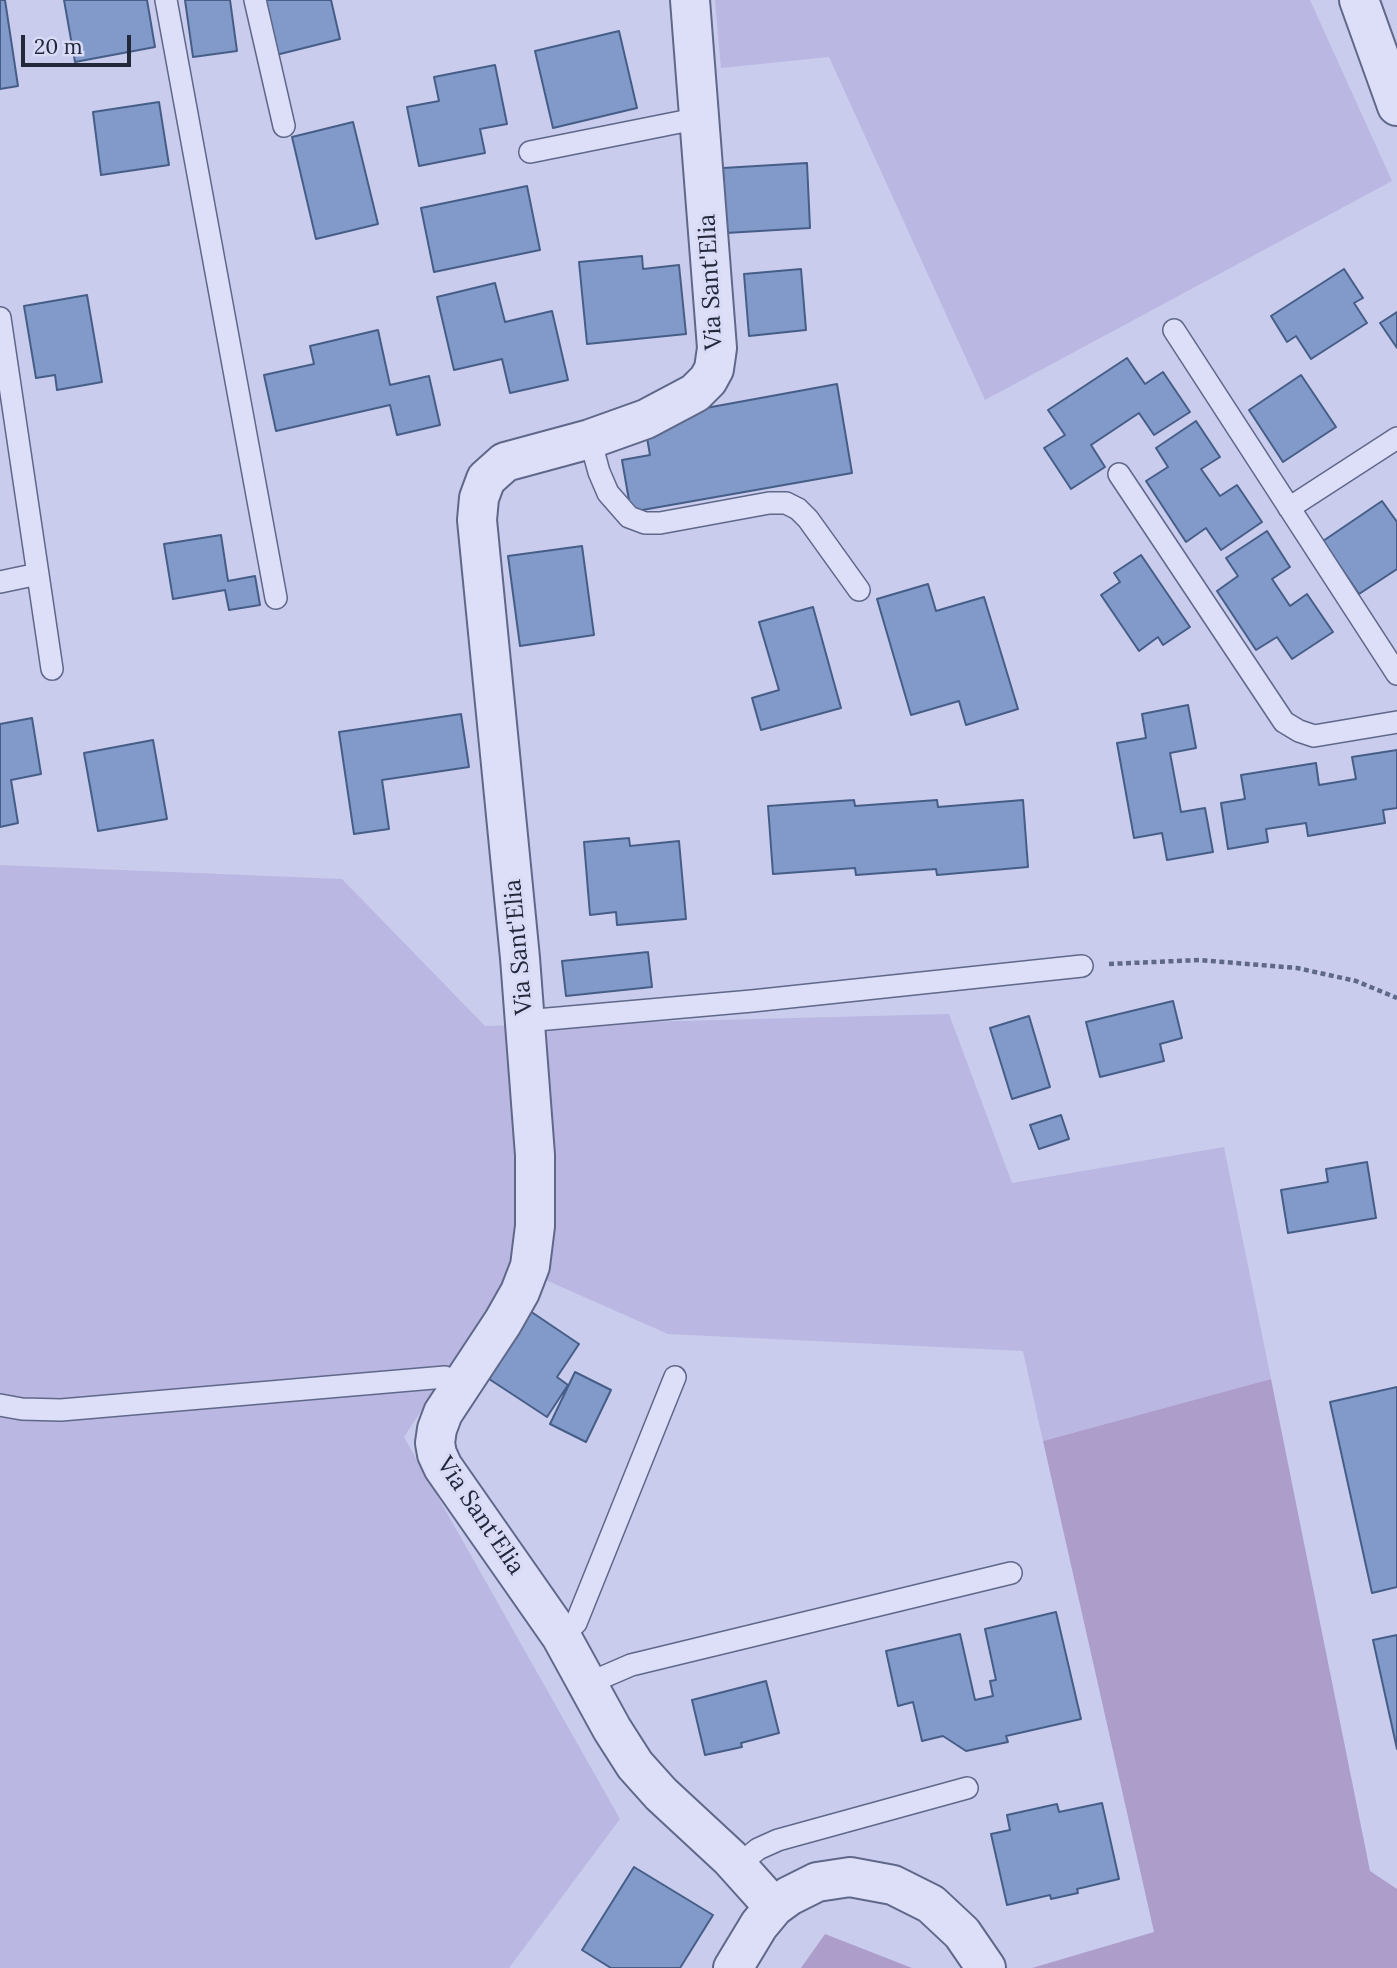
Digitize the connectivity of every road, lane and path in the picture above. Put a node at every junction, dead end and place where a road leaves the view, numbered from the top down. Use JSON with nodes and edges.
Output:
{"nodes":[{"id":1,"x":166,"y":0,"type":"edge"},
{"id":2,"x":255,"y":0,"type":"edge"},
{"id":3,"x":690,"y":0,"type":"edge"},
{"id":4,"x":1359,"y":0,"type":"edge"},
{"id":5,"x":1397,"y":106,"type":"edge"},
{"id":6,"x":700,"y":118,"type":"junction"},
{"id":7,"x":284,"y":126,"type":"dead end"},
{"id":8,"x":530,"y":152,"type":"dead end"},
{"id":9,"x":0,"y":318,"type":"edge"},
{"id":10,"x":1174,"y":330,"type":"dead end"},
{"id":11,"x":1397,"y":438,"type":"edge"},
{"id":12,"x":590,"y":439,"type":"junction"},
{"id":13,"x":1119,"y":474,"type":"dead end"},
{"id":14,"x":1289,"y":508,"type":"junction"},
{"id":15,"x":38,"y":574,"type":"junction"},
{"id":16,"x":0,"y":582,"type":"edge"},
{"id":17,"x":859,"y":590,"type":"dead end"},
{"id":18,"x":276,"y":598,"type":"dead end"},
{"id":19,"x":52,"y":669,"type":"dead end"},
{"id":20,"x":1397,"y":674,"type":"edge"},
{"id":21,"x":1397,"y":722,"type":"edge"},
{"id":22,"x":1082,"y":966,"type":"joint"},
{"id":23,"x":1397,"y":998,"type":"edge"},
{"id":24,"x":525,"y":1021,"type":"junction"},
{"id":25,"x":675,"y":1377,"type":"dead end"},
{"id":26,"x":461,"y":1384,"type":"junction"},
{"id":27,"x":0,"y":1405,"type":"edge"},
{"id":28,"x":1011,"y":1573,"type":"dead end"},
{"id":29,"x":561,"y":1636,"type":"junction"},
{"id":30,"x":587,"y":1684,"type":"junction"},
{"id":31,"x":967,"y":1788,"type":"dead end"},
{"id":32,"x":737,"y":1866,"type":"junction"},
{"id":33,"x":774,"y":1908,"type":"junction"},
{"id":34,"x":733,"y":1968,"type":"edge"},
{"id":35,"x":986,"y":1968,"type":"edge"}],
"edges":[{"from":1,"to":18,"type":"lane"},
{"from":2,"to":7,"type":"lane"},
{"from":3,"to":6,"type":"street","name":"Via Sant'Elia"},
{"from":4,"to":5,"type":"street"},
{"from":6,"to":8,"type":"lane"},
{"from":6,"to":12,"type":"street","name":"Via Sant'Elia"},
{"from":9,"to":15,"type":"lane"},
{"from":10,"to":14,"type":"lane"},
{"from":11,"to":14,"type":"lane"},
{"from":12,"to":17,"type":"lane"},
{"from":12,"to":24,"type":"street","name":"Via Sant'Elia"},
{"from":13,"to":21,"type":"lane"},
{"from":14,"to":20,"type":"lane"},
{"from":15,"to":16,"type":"lane"},
{"from":15,"to":19,"type":"lane"},
{"from":22,"to":23,"type":"path"},
{"from":22,"to":24,"type":"lane"},
{"from":24,"to":26,"type":"street","name":"Via Sant'Elia"},
{"from":25,"to":29,"type":"lane"},
{"from":26,"to":27,"type":"lane"},
{"from":26,"to":29,"type":"street","name":"Via Sant'Elia"},
{"from":28,"to":30,"type":"lane"},
{"from":29,"to":30,"type":"street","name":"Via Sant'Elia"},
{"from":30,"to":32,"type":"street","name":"Via Sant'Elia"},
{"from":31,"to":32,"type":"lane"},
{"from":32,"to":33,"type":"street","name":"Via Sant'Elia"},
{"from":33,"to":34,"type":"street"},
{"from":33,"to":35,"type":"street"}]}
